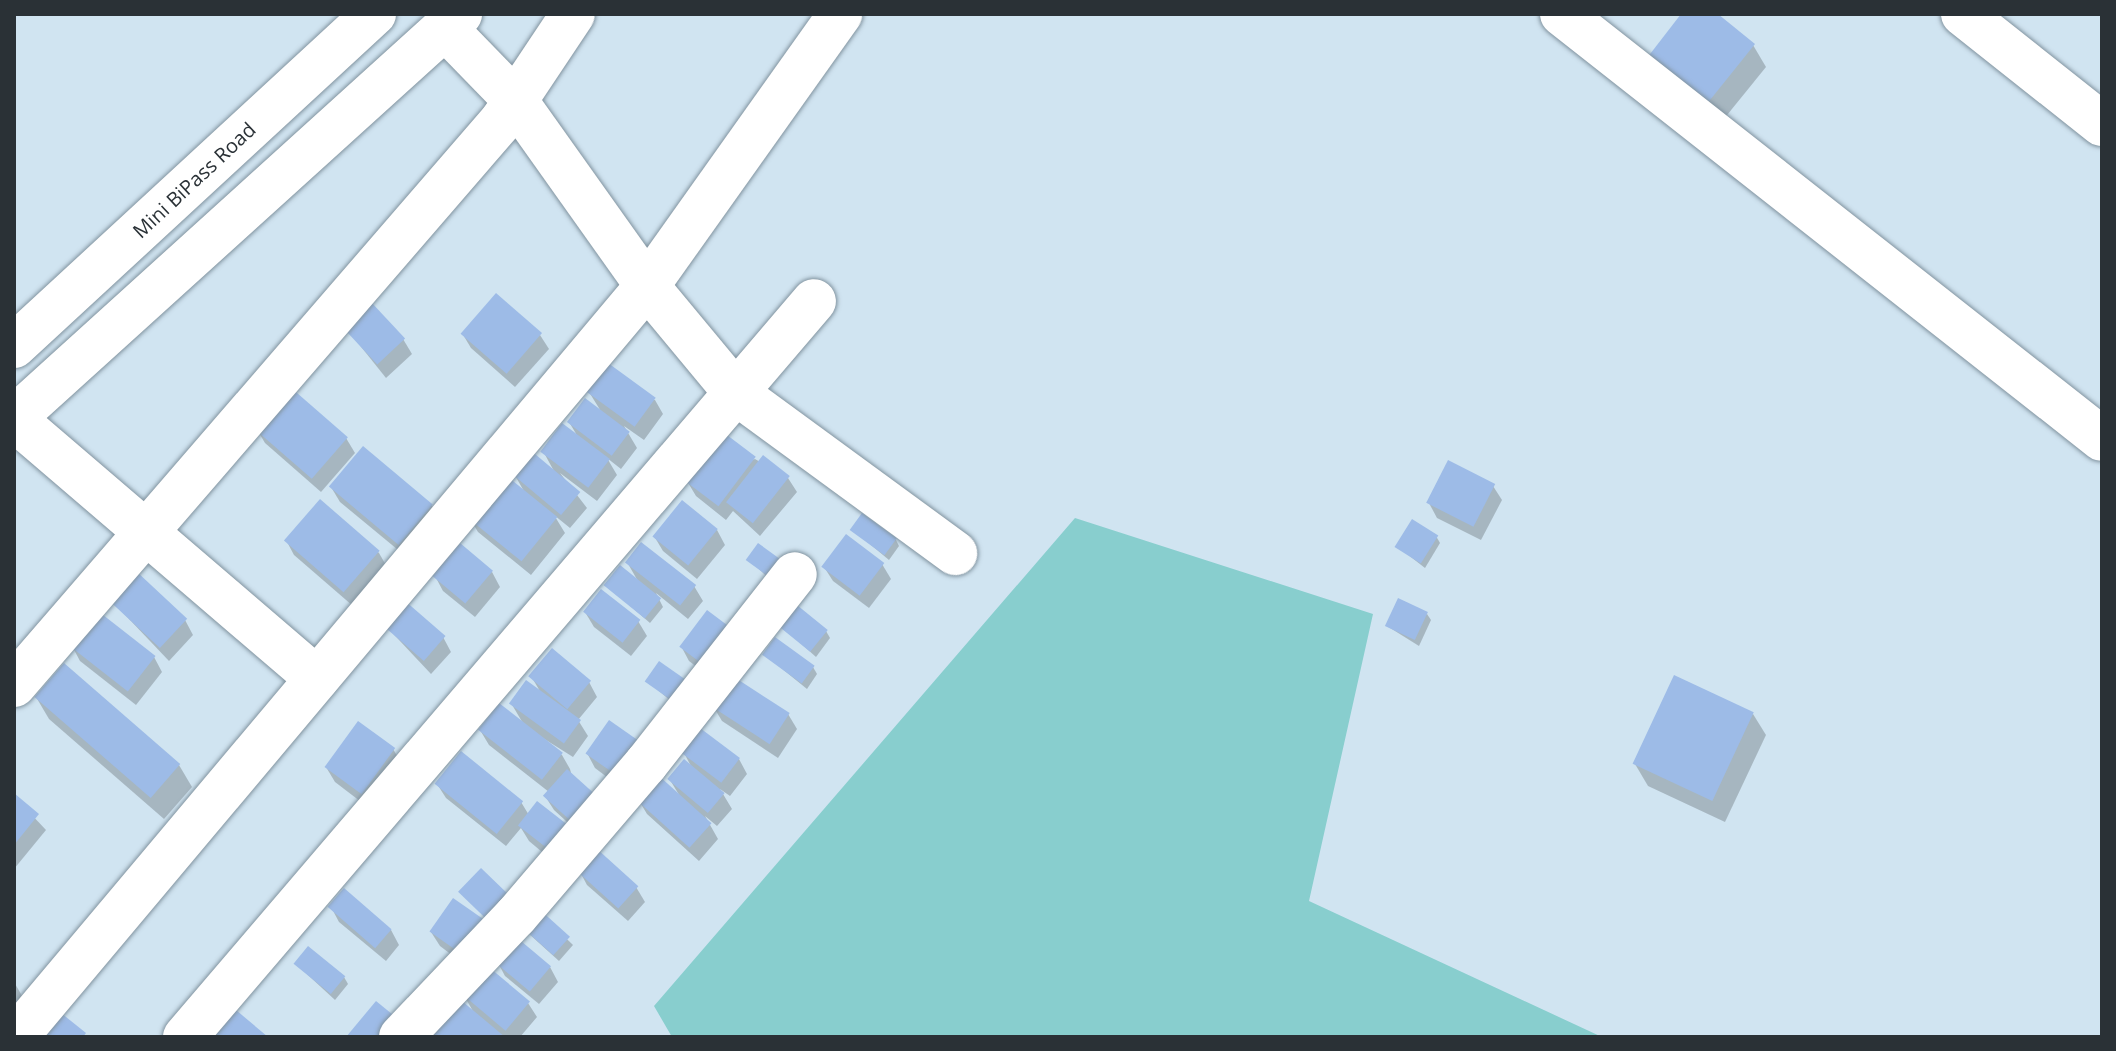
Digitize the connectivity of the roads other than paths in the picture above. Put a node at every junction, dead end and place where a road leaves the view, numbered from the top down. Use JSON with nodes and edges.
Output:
{"nodes":[{"id":1,"x":374,"y":14,"type":"edge"},
{"id":2,"x":573,"y":14,"type":"edge"},
{"id":3,"x":840,"y":14,"type":"edge"},
{"id":4,"x":1562,"y":14,"type":"edge"},
{"id":5,"x":1963,"y":14,"type":"edge"},
{"id":6,"x":453,"y":21,"type":"edge"},
{"id":7,"x":515,"y":100,"type":"junction"},
{"id":8,"x":2102,"y":124,"type":"edge"},
{"id":9,"x":647,"y":286,"type":"junction"},
{"id":10,"x":814,"y":301,"type":"dead end"},
{"id":11,"x":14,"y":346,"type":"edge"},
{"id":12,"x":735,"y":392,"type":"junction"},
{"id":13,"x":14,"y":418,"type":"edge"},
{"id":14,"x":2102,"y":439,"type":"edge"},
{"id":15,"x":146,"y":532,"type":"junction"},
{"id":16,"x":955,"y":553,"type":"dead end"},
{"id":17,"x":795,"y":574,"type":"dead end"},
{"id":18,"x":317,"y":679,"type":"junction"},
{"id":19,"x":14,"y":685,"type":"edge"},
{"id":20,"x":16,"y":1037,"type":"edge"},
{"id":21,"x":185,"y":1037,"type":"edge"},
{"id":22,"x":401,"y":1037,"type":"edge"}],
"edges":[{"from":1,"to":11,"type":"street","name":"Mini BiPass Road"},
{"from":2,"to":7,"type":"street"},
{"from":3,"to":9,"type":"street"},
{"from":4,"to":14,"type":"street"},
{"from":5,"to":8,"type":"street"},
{"from":6,"to":7,"type":"street"},
{"from":6,"to":13,"type":"street"},
{"from":7,"to":9,"type":"street"},
{"from":7,"to":15,"type":"street"},
{"from":9,"to":12,"type":"street"},
{"from":9,"to":18,"type":"street"},
{"from":10,"to":12,"type":"street"},
{"from":12,"to":16,"type":"street"},
{"from":12,"to":21,"type":"street"},
{"from":13,"to":15,"type":"street"},
{"from":15,"to":18,"type":"street"},
{"from":15,"to":19,"type":"street"},
{"from":17,"to":22,"type":"street"},
{"from":18,"to":20,"type":"street"}]}
